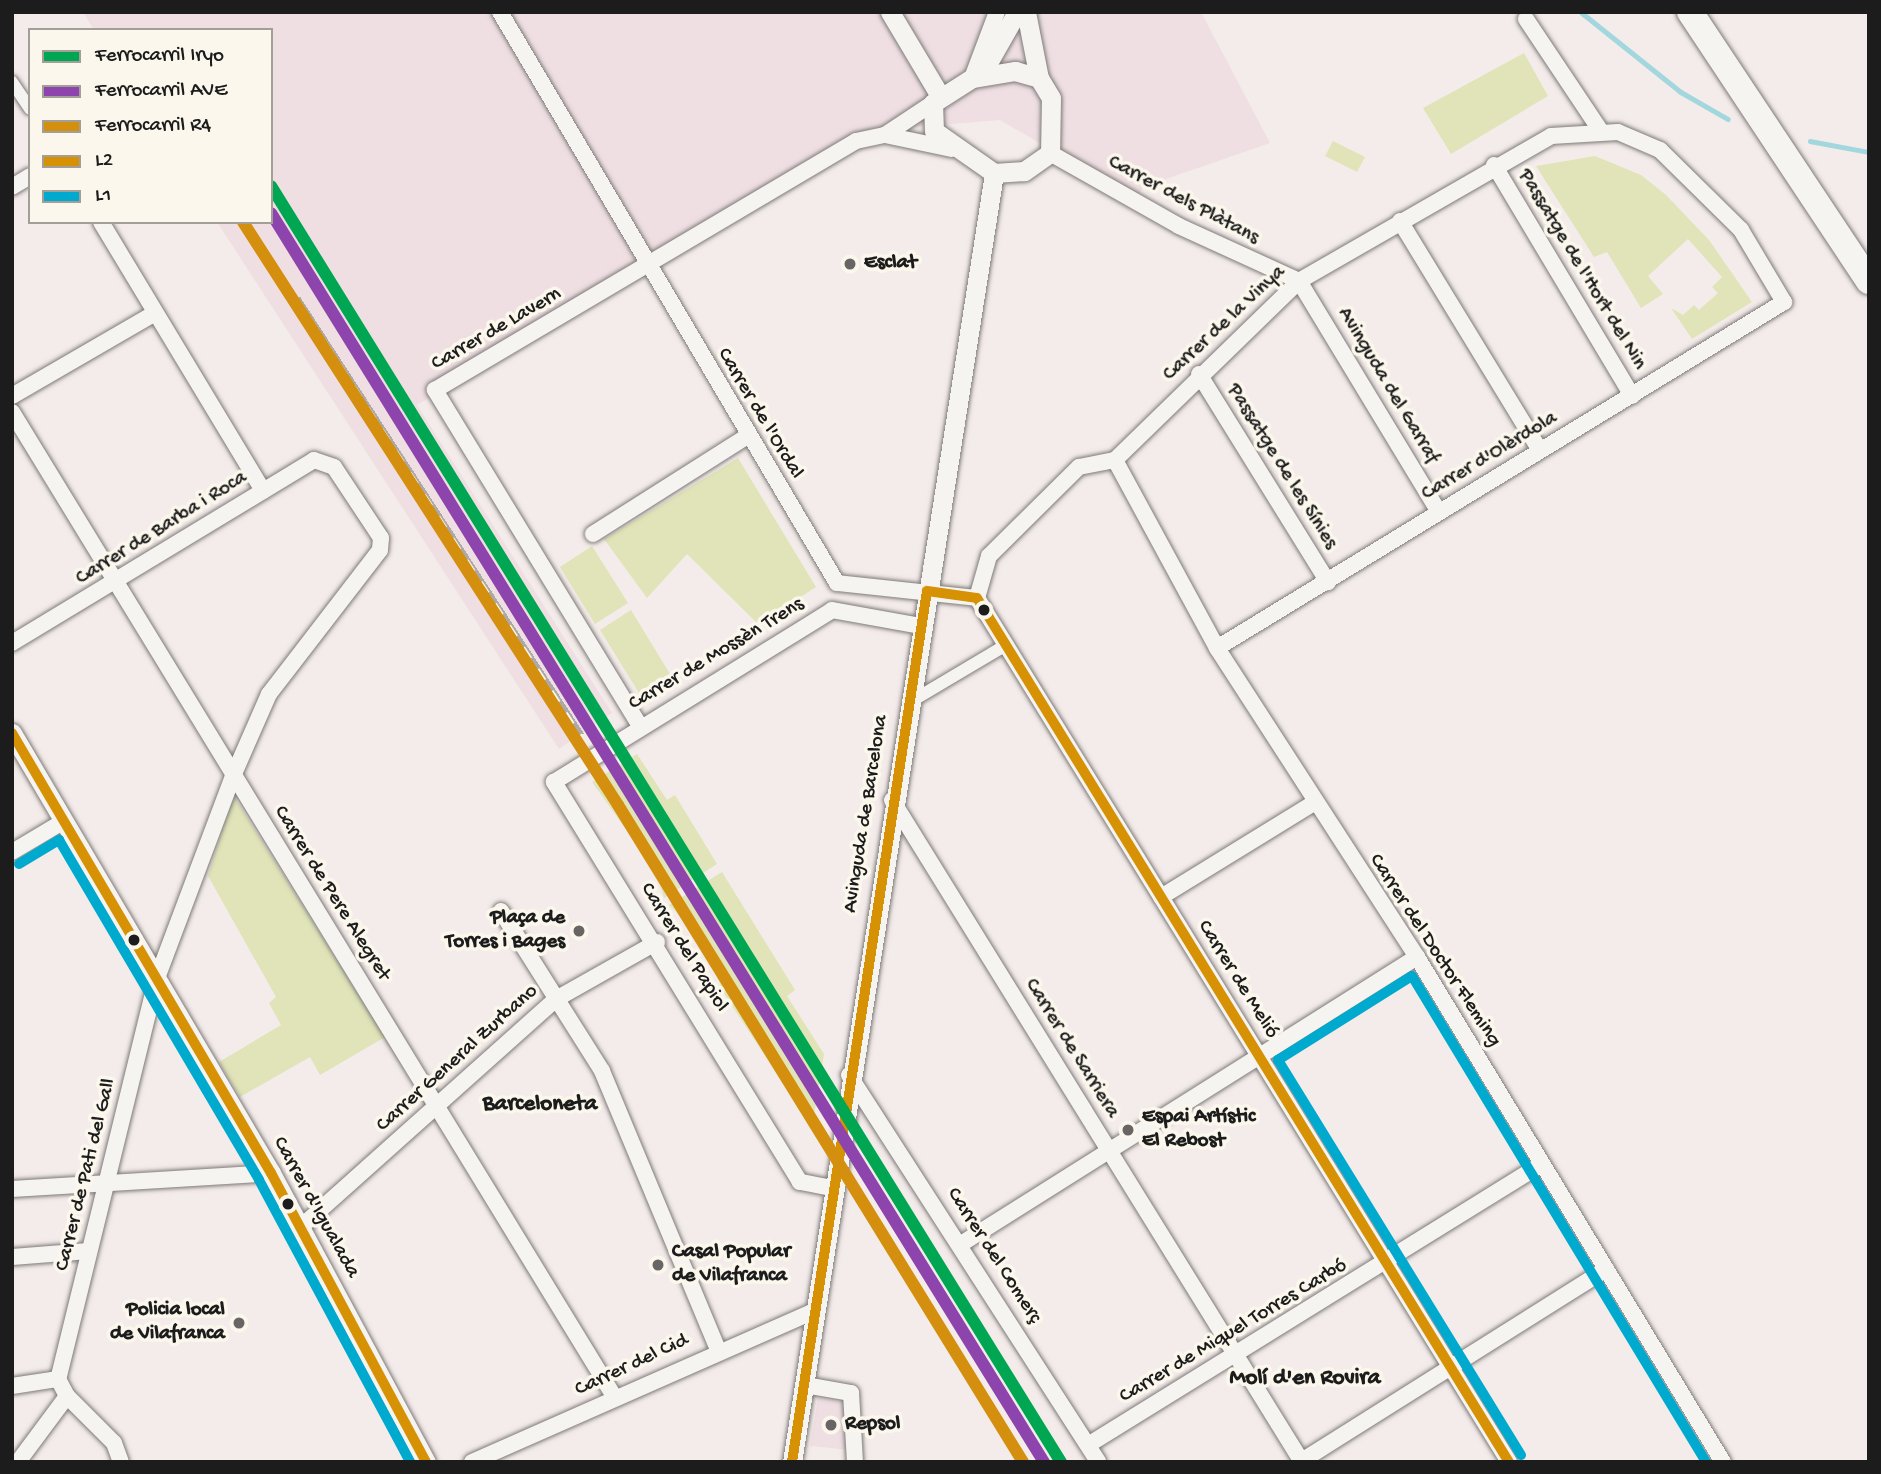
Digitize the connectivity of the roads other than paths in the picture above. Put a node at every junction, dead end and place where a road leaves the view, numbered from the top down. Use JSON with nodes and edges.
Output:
{"nodes":[{"id":1,"x":500,"y":12,"type":"edge"},
{"id":2,"x":890,"y":12,"type":"edge"},
{"id":3,"x":997,"y":12,"type":"edge"},
{"id":4,"x":1017,"y":12,"type":"edge"},
{"id":5,"x":1026,"y":12,"type":"edge"},
{"id":6,"x":1041,"y":12,"type":"edge"},
{"id":7,"x":1690,"y":12,"type":"edge"},
{"id":8,"x":1526,"y":19,"type":"dead end"},
{"id":9,"x":1037,"y":75,"type":"junction"},
{"id":10,"x":977,"y":77,"type":"junction"},
{"id":11,"x":12,"y":82,"type":"edge"},
{"id":12,"x":937,"y":99,"type":"junction"},
{"id":13,"x":28,"y":106,"type":"edge"},
{"id":14,"x":1600,"y":130,"type":"junction"},
{"id":15,"x":885,"y":135,"type":"junction"},
{"id":16,"x":952,"y":149,"type":"junction"},
{"id":17,"x":1050,"y":153,"type":"junction"},
{"id":18,"x":1494,"y":165,"type":"junction"},
{"id":19,"x":994,"y":173,"type":"junction"},
{"id":20,"x":28,"y":177,"type":"edge"},
{"id":21,"x":12,"y":187,"type":"edge"},
{"id":22,"x":1400,"y":222,"type":"junction"},
{"id":23,"x":101,"y":224,"type":"edge"},
{"id":24,"x":647,"y":265,"type":"junction"},
{"id":25,"x":1299,"y":281,"type":"junction"},
{"id":26,"x":1869,"y":281,"type":"edge"},
{"id":27,"x":155,"y":313,"type":"junction"},
{"id":28,"x":1199,"y":374,"type":"junction"},
{"id":29,"x":12,"y":396,"type":"edge"},
{"id":30,"x":1632,"y":396,"type":"junction"},
{"id":31,"x":12,"y":412,"type":"edge"},
{"id":32,"x":746,"y":437,"type":"junction"},
{"id":33,"x":1540,"y":450,"type":"junction"},
{"id":34,"x":1115,"y":460,"type":"junction"},
{"id":35,"x":263,"y":491,"type":"junction"},
{"id":36,"x":1439,"y":512,"type":"junction"},
{"id":37,"x":593,"y":534,"type":"dead end"},
{"id":38,"x":381,"y":538,"type":"joint"},
{"id":39,"x":1328,"y":582,"type":"junction"},
{"id":40,"x":837,"y":583,"type":"junction"},
{"id":41,"x":116,"y":584,"type":"junction"},
{"id":42,"x":928,"y":591,"type":"junction"},
{"id":43,"x":977,"y":598,"type":"junction"},
{"id":44,"x":832,"y":610,"type":"junction"},
{"id":45,"x":921,"y":626,"type":"junction"},
{"id":46,"x":12,"y":643,"type":"edge"},
{"id":47,"x":1006,"y":645,"type":"junction"},
{"id":48,"x":1217,"y":648,"type":"junction"},
{"id":49,"x":907,"y":704,"type":"junction"},
{"id":50,"x":640,"y":726,"type":"junction"},
{"id":51,"x":12,"y":733,"type":"edge"},
{"id":52,"x":233,"y":776,"type":"junction"},
{"id":53,"x":554,"y":782,"type":"joint"},
{"id":54,"x":892,"y":800,"type":"junction"},
{"id":55,"x":1312,"y":804,"type":"junction"},
{"id":56,"x":64,"y":821,"type":"junction"},
{"id":57,"x":12,"y":852,"type":"edge"},
{"id":58,"x":1161,"y":897,"type":"junction"},
{"id":59,"x":501,"y":911,"type":"dead end"},
{"id":60,"x":657,"y":942,"type":"junction"},
{"id":61,"x":1417,"y":957,"type":"junction"},
{"id":62,"x":156,"y":981,"type":"junction"},
{"id":63,"x":556,"y":999,"type":"junction"},
{"id":64,"x":1259,"y":1056,"type":"junction"},
{"id":65,"x":849,"y":1075,"type":"junction"},
{"id":66,"x":437,"y":1105,"type":"junction"},
{"id":67,"x":1110,"y":1151,"type":"junction"},
{"id":68,"x":1542,"y":1164,"type":"junction"},
{"id":69,"x":271,"y":1173,"type":"junction"},
{"id":70,"x":109,"y":1183,"type":"junction"},
{"id":71,"x":832,"y":1188,"type":"junction"},
{"id":72,"x":12,"y":1189,"type":"edge"},
{"id":73,"x":301,"y":1227,"type":"junction"},
{"id":74,"x":961,"y":1244,"type":"junction"},
{"id":75,"x":89,"y":1251,"type":"junction"},
{"id":76,"x":12,"y":1257,"type":"edge"},
{"id":77,"x":1387,"y":1264,"type":"junction"},
{"id":78,"x":1606,"y":1269,"type":"junction"},
{"id":79,"x":812,"y":1312,"type":"junction"},
{"id":80,"x":718,"y":1349,"type":"junction"},
{"id":81,"x":1236,"y":1354,"type":"junction"},
{"id":82,"x":1451,"y":1367,"type":"junction"},
{"id":83,"x":58,"y":1379,"type":"junction"},
{"id":84,"x":12,"y":1385,"type":"edge"},
{"id":85,"x":806,"y":1385,"type":"junction"},
{"id":86,"x":66,"y":1396,"type":"junction"},
{"id":87,"x":615,"y":1398,"type":"junction"},
{"id":88,"x":1088,"y":1445,"type":"junction"},
{"id":89,"x":1301,"y":1461,"type":"edge"},
{"id":90,"x":18,"y":1462,"type":"edge"},
{"id":91,"x":121,"y":1462,"type":"edge"},
{"id":92,"x":426,"y":1462,"type":"edge"},
{"id":93,"x":472,"y":1462,"type":"edge"},
{"id":94,"x":792,"y":1462,"type":"edge"},
{"id":95,"x":855,"y":1462,"type":"edge"},
{"id":96,"x":1098,"y":1462,"type":"edge"},
{"id":97,"x":1509,"y":1462,"type":"edge"},
{"id":98,"x":1723,"y":1462,"type":"edge"}],
"edges":[{"from":1,"to":24,"type":"street","name":"Carrer de l'Ordal"},
{"from":2,"to":12,"type":"street"},
{"from":3,"to":10,"type":"street"},
{"from":4,"to":10,"type":"street"},
{"from":5,"to":9,"type":"street"},
{"from":6,"to":9,"type":"street"},
{"from":7,"to":26,"type":"highway"},
{"from":8,"to":14,"type":"street"},
{"from":9,"to":10,"type":"street"},
{"from":9,"to":17,"type":"street"},
{"from":10,"to":12,"type":"street"},
{"from":11,"to":13,"type":"street"},
{"from":12,"to":15,"type":"street","name":"Carrer de Lavern"},
{"from":12,"to":16,"type":"street"},
{"from":14,"to":18,"type":"street","name":"Carrer de la Vinya"},
{"from":14,"to":30,"type":"street","name":"Carrer d'Olèrdola"},
{"from":15,"to":16,"type":"street","name":"Carrer de Lavern"},
{"from":15,"to":24,"type":"street","name":"Carrer de Lavern"},
{"from":16,"to":19,"type":"street"},
{"from":17,"to":19,"type":"street"},
{"from":17,"to":25,"type":"street","name":"Carrer dels Plàtans"},
{"from":18,"to":22,"type":"street","name":"Carrer de la Vinya"},
{"from":18,"to":30,"type":"street","name":"Passatge de l'Hort del Nin"},
{"from":19,"to":42,"type":"street","name":"Avinguda de Barcelona"},
{"from":20,"to":21,"type":"street"},
{"from":22,"to":25,"type":"street","name":"Carrer de la Vinya"},
{"from":22,"to":33,"type":"street"},
{"from":23,"to":27,"type":"street"},
{"from":24,"to":32,"type":"street","name":"Carrer de l'Ordal"},
{"from":24,"to":50,"type":"street","name":"Carrer de Lavern"},
{"from":25,"to":28,"type":"street","name":"Carrer de la Vinya"},
{"from":25,"to":36,"type":"street","name":"Avinguda del Garraf"},
{"from":27,"to":29,"type":"street"},
{"from":27,"to":35,"type":"street"},
{"from":28,"to":34,"type":"street","name":"Carrer de la Vinya"},
{"from":28,"to":39,"type":"street","name":"Passatge de les Sínies"},
{"from":30,"to":33,"type":"street","name":"Carrer d'Olèrdola"},
{"from":31,"to":41,"type":"street","name":"Carrer de Pere Alegret"},
{"from":32,"to":37,"type":"street"},
{"from":32,"to":40,"type":"street","name":"Carrer de l'Ordal"},
{"from":33,"to":36,"type":"street","name":"Carrer d'Olèrdola"},
{"from":34,"to":43,"type":"street"},
{"from":34,"to":48,"type":"street","name":"Carrer del Doctor Fleming"},
{"from":35,"to":38,"type":"street","name":"Carrer de Barba i Roca"},
{"from":35,"to":41,"type":"street","name":"Carrer de Barba i Roca"},
{"from":36,"to":39,"type":"street","name":"Carrer d'Olèrdola"},
{"from":38,"to":52,"type":"street","name":"Carrer de Pati del Gall"},
{"from":39,"to":48,"type":"street","name":"Carrer d'Olèrdola"},
{"from":40,"to":42,"type":"street"},
{"from":40,"to":44,"type":"street","name":"Carrer de Mossèn Trens"},
{"from":41,"to":46,"type":"street","name":"Carrer de Barba i Roca"},
{"from":41,"to":52,"type":"street","name":"Carrer de Pere Alegret"},
{"from":42,"to":43,"type":"street"},
{"from":42,"to":45,"type":"street","name":"Avinguda de Barcelona"},
{"from":43,"to":47,"type":"street","name":"Carrer de Melió"},
{"from":44,"to":45,"type":"street","name":"Carrer de Mossèn Trens"},
{"from":44,"to":50,"type":"street","name":"Carrer de Mossèn Trens"},
{"from":45,"to":49,"type":"street","name":"Avinguda de Barcelona"},
{"from":47,"to":49,"type":"street"},
{"from":47,"to":58,"type":"street","name":"Carrer de Melió"},
{"from":48,"to":55,"type":"street","name":"Carrer del Doctor Fleming"},
{"from":49,"to":54,"type":"street","name":"Avinguda de Barcelona"},
{"from":50,"to":53,"type":"street","name":"Carrer de Mossèn Trens"},
{"from":51,"to":56,"type":"street"},
{"from":52,"to":62,"type":"street","name":"Carrer de Pati del Gall"},
{"from":52,"to":66,"type":"street","name":"Carrer de Pere Alegret"},
{"from":53,"to":60,"type":"street","name":"Carrer del Papiol"},
{"from":54,"to":65,"type":"street","name":"Avinguda de Barcelona"},
{"from":54,"to":67,"type":"street","name":"Carrer de Sarriera"},
{"from":55,"to":58,"type":"street"},
{"from":55,"to":61,"type":"street","name":"Carrer del Doctor Fleming"},
{"from":56,"to":57,"type":"street"},
{"from":56,"to":62,"type":"street","name":"Carrer d'Igualada"},
{"from":58,"to":64,"type":"street","name":"Carrer de Melió"},
{"from":59,"to":63,"type":"street"},
{"from":60,"to":63,"type":"street","name":"Carrer General Zurbano"},
{"from":60,"to":71,"type":"street","name":"Carrer del Papiol"},
{"from":61,"to":64,"type":"street"},
{"from":61,"to":68,"type":"street","name":"Carrer del Doctor Fleming"},
{"from":62,"to":69,"type":"street","name":"Carrer d'Igualada"},
{"from":62,"to":70,"type":"street","name":"Carrer de Pati del Gall"},
{"from":63,"to":66,"type":"street","name":"Carrer General Zurbano"},
{"from":63,"to":80,"type":"street"},
{"from":64,"to":67,"type":"street"},
{"from":64,"to":77,"type":"street","name":"Carrer de Melió"},
{"from":65,"to":71,"type":"street","name":"Avinguda de Barcelona"},
{"from":65,"to":74,"type":"street","name":"Carrer del Comerç"},
{"from":66,"to":73,"type":"street","name":"Carrer General Zurbano"},
{"from":66,"to":87,"type":"street","name":"Carrer de Pere Alegret"},
{"from":67,"to":74,"type":"street"},
{"from":67,"to":81,"type":"street","name":"Carrer de Sarriera"},
{"from":68,"to":77,"type":"street","name":"Carrer de Miquel Torres Carbó"},
{"from":68,"to":78,"type":"street","name":"Carrer del Doctor Fleming"},
{"from":69,"to":70,"type":"street"},
{"from":69,"to":73,"type":"street","name":"Carrer d'Igualada"},
{"from":70,"to":72,"type":"street"},
{"from":70,"to":75,"type":"street","name":"Carrer de Pati del Gall"},
{"from":71,"to":79,"type":"street","name":"Avinguda de Barcelona"},
{"from":73,"to":92,"type":"street","name":"Carrer d'Igualada"},
{"from":74,"to":88,"type":"street","name":"Carrer del Comerç"},
{"from":75,"to":76,"type":"street"},
{"from":75,"to":83,"type":"street","name":"Carrer de Pati del Gall"},
{"from":77,"to":81,"type":"street","name":"Carrer de Miquel Torres Carbó"},
{"from":77,"to":82,"type":"street","name":"Carrer de Melió"},
{"from":78,"to":82,"type":"street"},
{"from":78,"to":98,"type":"street","name":"Carrer del Doctor Fleming"},
{"from":79,"to":80,"type":"street","name":"Carrer del Cid"},
{"from":79,"to":85,"type":"street","name":"Avinguda de Barcelona"},
{"from":80,"to":87,"type":"street","name":"Carrer del Cid"},
{"from":81,"to":88,"type":"street","name":"Carrer de Miquel Torres Carbó"},
{"from":81,"to":89,"type":"street","name":"Carrer de Sarriera"},
{"from":82,"to":89,"type":"street"},
{"from":82,"to":97,"type":"street","name":"Carrer de Melió"},
{"from":83,"to":84,"type":"street"},
{"from":83,"to":86,"type":"street"},
{"from":85,"to":94,"type":"street","name":"Avinguda de Barcelona"},
{"from":85,"to":95,"type":"street"},
{"from":86,"to":90,"type":"street"},
{"from":86,"to":91,"type":"street"},
{"from":87,"to":93,"type":"street","name":"Carrer del Cid"},
{"from":88,"to":96,"type":"street","name":"Carrer del Comerç"}]}
